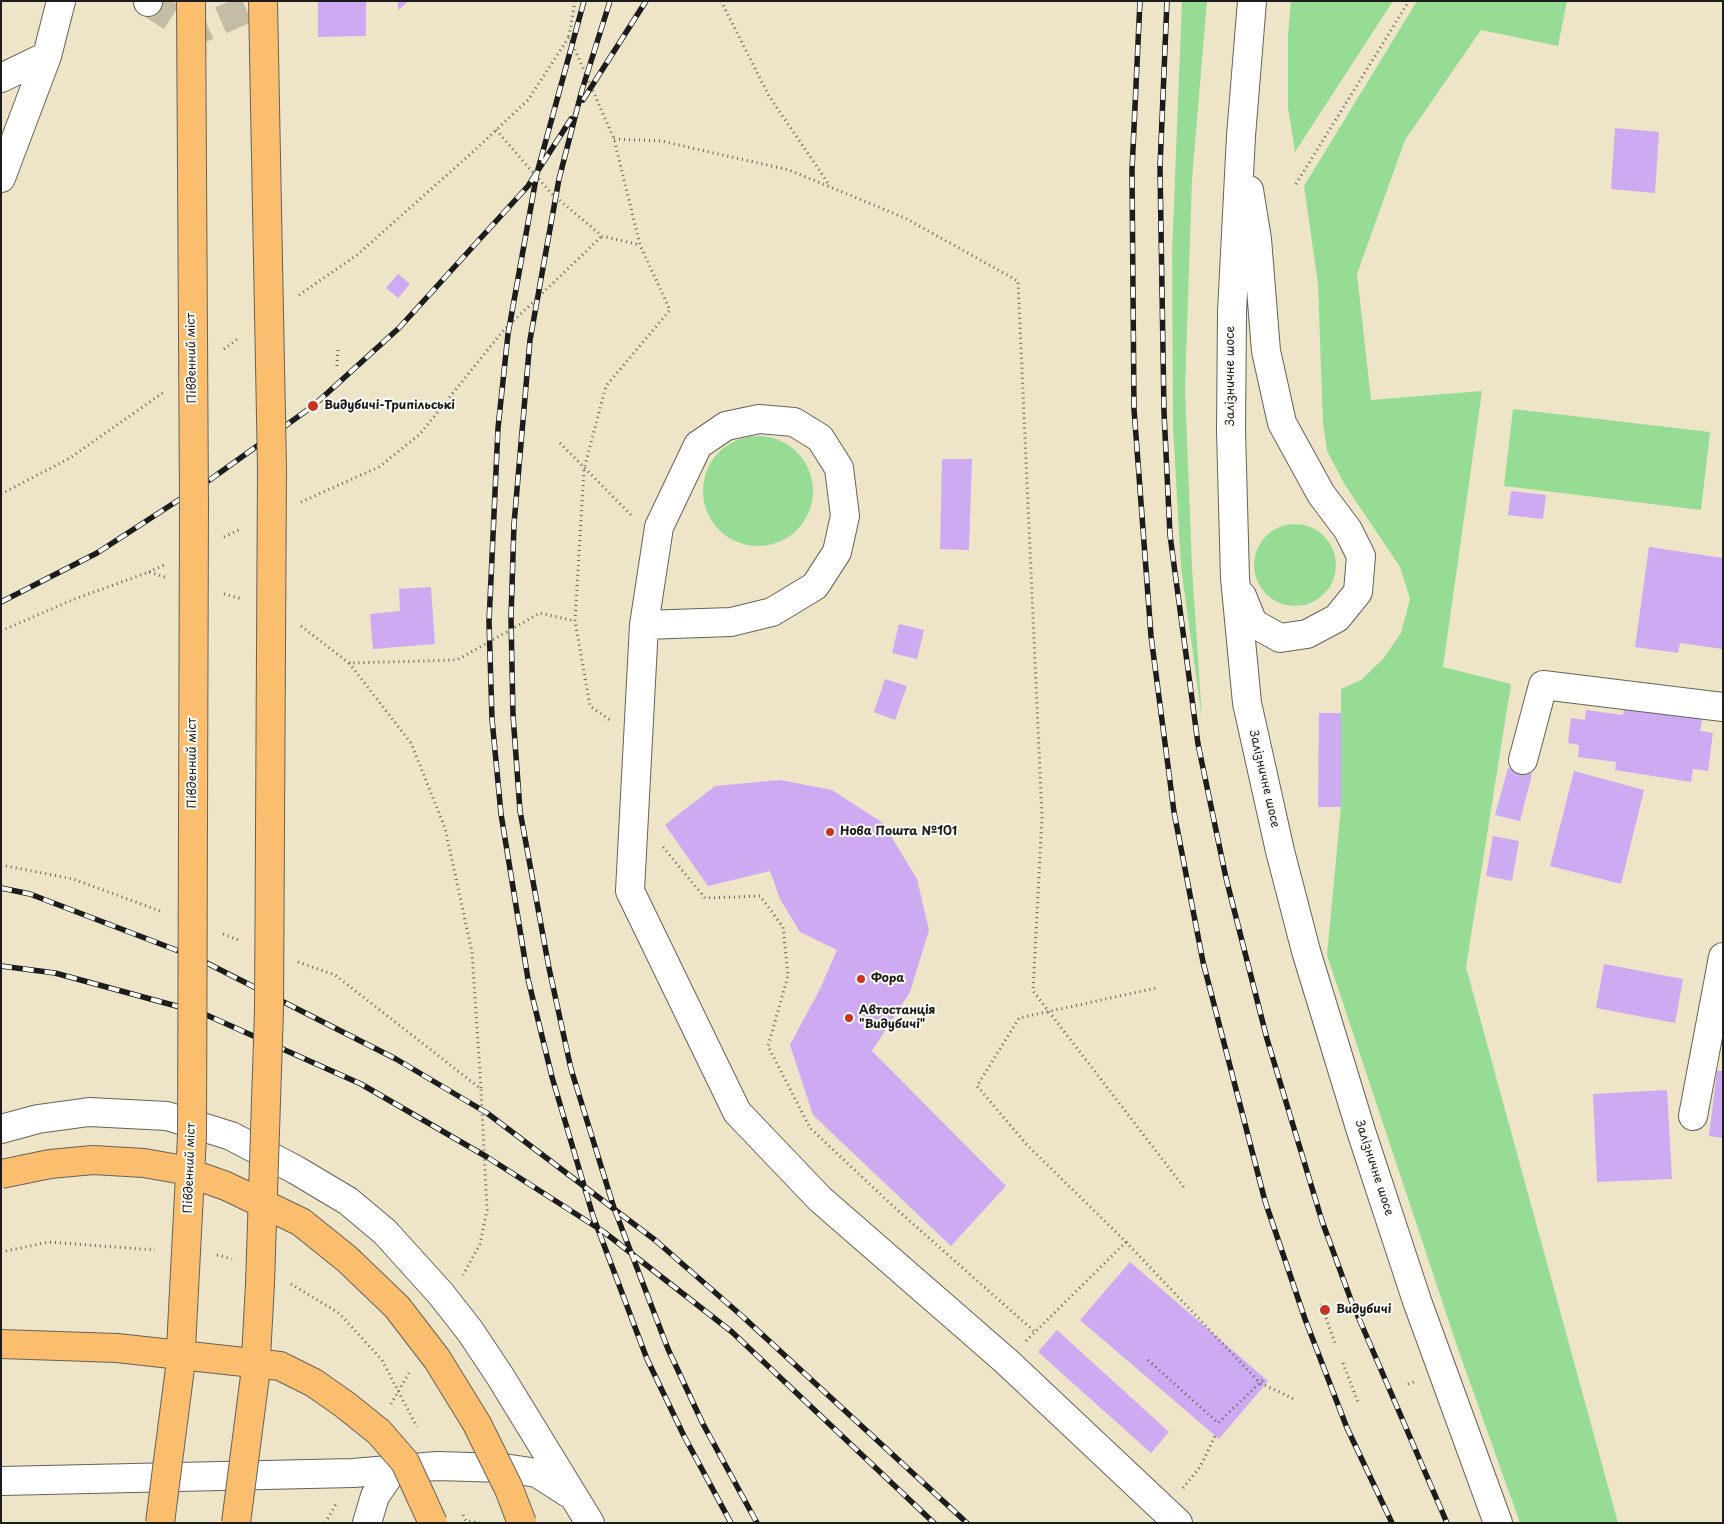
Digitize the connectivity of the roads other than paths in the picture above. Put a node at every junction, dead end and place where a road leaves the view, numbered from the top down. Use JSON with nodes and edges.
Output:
{"nodes":[{"id":1,"x":61,"y":1,"type":"edge"},
{"id":2,"x":191,"y":1,"type":"edge"},
{"id":3,"x":263,"y":1,"type":"edge"},
{"id":4,"x":1252,"y":1,"type":"edge"},
{"id":5,"x":46,"y":56,"type":"junction"},
{"id":6,"x":1,"y":78,"type":"edge"},
{"id":7,"x":1241,"y":136,"type":"junction"},
{"id":8,"x":2,"y":179,"type":"edge"},
{"id":9,"x":1235,"y":578,"type":"junction"},
{"id":10,"x":644,"y":625,"type":"junction"},
{"id":11,"x":1723,"y":707,"type":"edge"},
{"id":12,"x":1524,"y":760,"type":"dead end"},
{"id":13,"x":1723,"y":957,"type":"edge"},
{"id":14,"x":1693,"y":1116,"type":"dead end"},
{"id":15,"x":1,"y":1129,"type":"edge"},
{"id":16,"x":1,"y":1174,"type":"edge"},
{"id":17,"x":1,"y":1344,"type":"edge"},
{"id":18,"x":393,"y":1470,"type":"junction"},
{"id":19,"x":1,"y":1481,"type":"edge"},
{"id":20,"x":572,"y":1496,"type":"junction"},
{"id":21,"x":160,"y":1523,"type":"edge"},
{"id":22,"x":236,"y":1523,"type":"edge"},
{"id":23,"x":367,"y":1523,"type":"edge"},
{"id":24,"x":433,"y":1523,"type":"edge"},
{"id":25,"x":522,"y":1523,"type":"edge"},
{"id":26,"x":590,"y":1523,"type":"edge"},
{"id":27,"x":1178,"y":1523,"type":"edge"},
{"id":28,"x":1498,"y":1523,"type":"edge"}],
"edges":[{"from":1,"to":5,"type":"street"},
{"from":2,"to":21,"type":"main road","name":"Південний міст","bridge":true},
{"from":3,"to":22,"type":"main road","bridge":true},
{"from":4,"to":7,"type":"street","name":"Залізничне шосе"},
{"from":5,"to":6,"type":"street"},
{"from":5,"to":8,"type":"street"},
{"from":7,"to":9,"type":"street","name":"Залізничне шосе"},
{"from":7,"to":9,"type":"street"},
{"from":9,"to":28,"type":"street","name":"Залізничне шосе"},
{"from":10,"to":10,"type":"street"},
{"from":10,"to":27,"type":"street"},
{"from":11,"to":12,"type":"street"},
{"from":13,"to":14,"type":"street"},
{"from":15,"to":20,"type":"street"},
{"from":16,"to":25,"type":"main road","bridge":true},
{"from":17,"to":24,"type":"main road","bridge":true},
{"from":18,"to":19,"type":"street"},
{"from":18,"to":20,"type":"street"},
{"from":18,"to":23,"type":"street"},
{"from":20,"to":26,"type":"street"}]}
